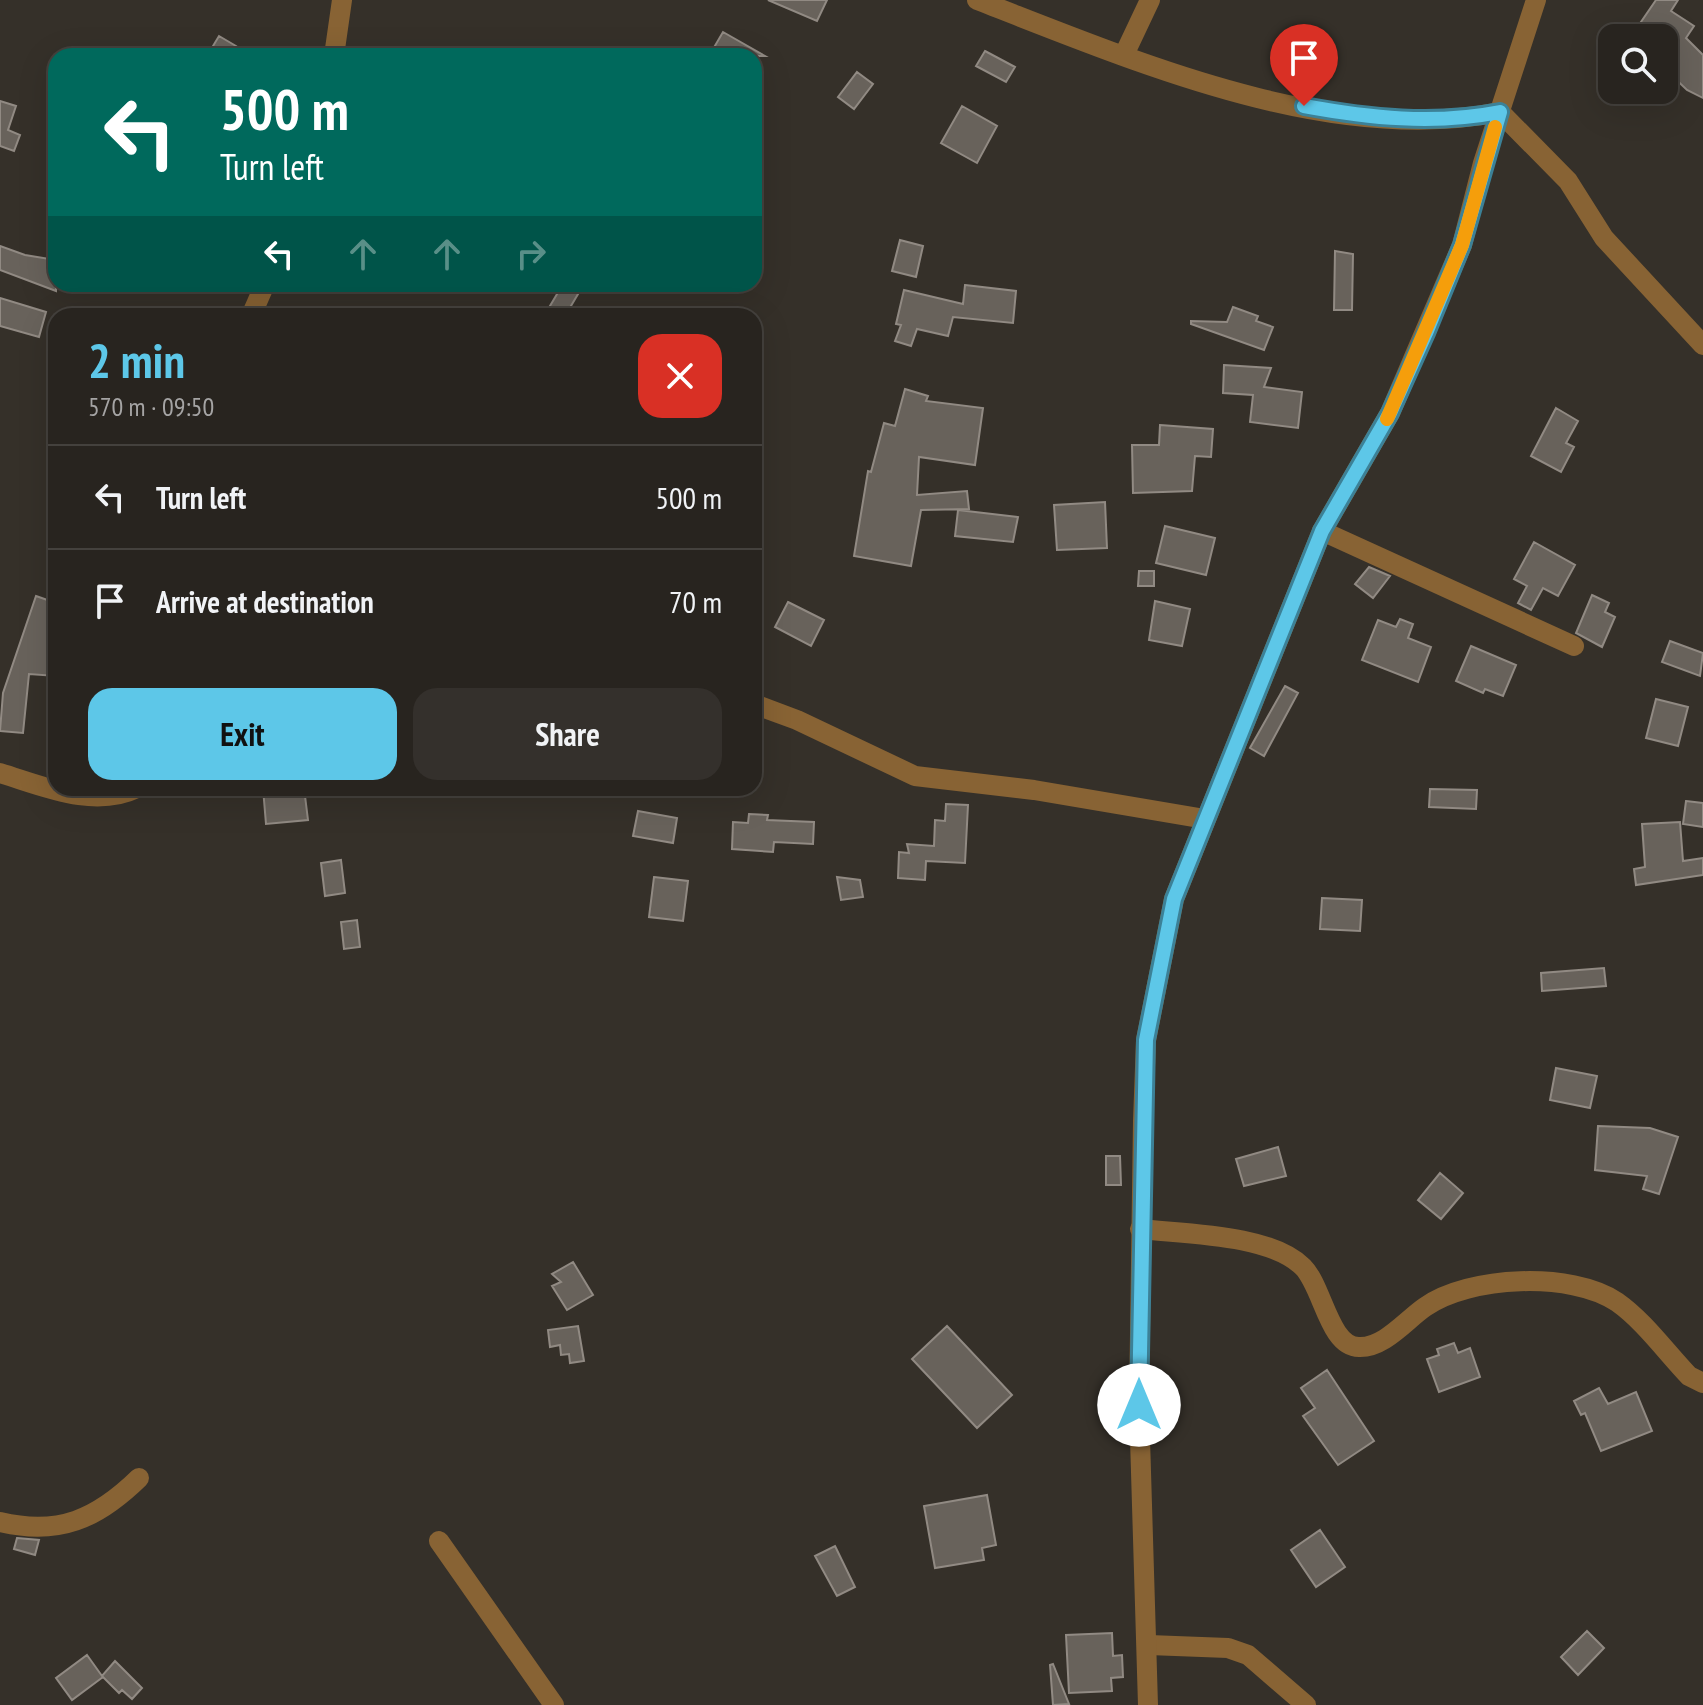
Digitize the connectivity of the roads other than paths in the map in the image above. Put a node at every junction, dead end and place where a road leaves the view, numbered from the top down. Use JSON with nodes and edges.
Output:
{"nodes":[{"id":1,"x":342,"y":0,"type":"edge"},
{"id":2,"x":977,"y":0,"type":"edge"},
{"id":3,"x":1150,"y":0,"type":"edge"},
{"id":4,"x":1536,"y":0,"type":"edge"},
{"id":5,"x":335,"y":48,"type":"edge"},
{"id":6,"x":1124,"y":55,"type":"junction"},
{"id":7,"x":1500,"y":112,"type":"junction"},
{"id":8,"x":1703,"y":345,"type":"edge"},
{"id":9,"x":1322,"y":531,"type":"junction"},
{"id":10,"x":1574,"y":646,"type":"dead end"},
{"id":11,"x":762,"y":707,"type":"edge"},
{"id":12,"x":0,"y":773,"type":"edge"},
{"id":13,"x":48,"y":786,"type":"edge"},
{"id":14,"x":88,"y":796,"type":"edge"},
{"id":15,"x":121,"y":796,"type":"edge"},
{"id":16,"x":1205,"y":819,"type":"junction"},
{"id":17,"x":1140,"y":1229,"type":"junction"},
{"id":18,"x":1703,"y":1383,"type":"edge"},
{"id":19,"x":139,"y":1478,"type":"dead end"},
{"id":20,"x":0,"y":1522,"type":"edge"},
{"id":21,"x":439,"y":1541,"type":"dead end"},
{"id":22,"x":1149,"y":1645,"type":"junction"},
{"id":23,"x":554,"y":1705,"type":"edge"},
{"id":24,"x":1148,"y":1705,"type":"edge"},
{"id":25,"x":1306,"y":1705,"type":"edge"}],
"edges":[{"from":1,"to":5,"type":"street"},
{"from":2,"to":6,"type":"street"},
{"from":3,"to":6,"type":"street"},
{"from":4,"to":7,"type":"street"},
{"from":6,"to":7,"type":"street"},
{"from":7,"to":8,"type":"street"},
{"from":7,"to":9,"type":"street"},
{"from":9,"to":10,"type":"street"},
{"from":9,"to":16,"type":"street"},
{"from":11,"to":16,"type":"street"},
{"from":12,"to":13,"type":"street"},
{"from":14,"to":15,"type":"street"},
{"from":16,"to":17,"type":"street"},
{"from":17,"to":18,"type":"street"},
{"from":17,"to":22,"type":"street"},
{"from":19,"to":20,"type":"street"},
{"from":21,"to":23,"type":"street"},
{"from":22,"to":24,"type":"street"},
{"from":22,"to":25,"type":"street"}]}
